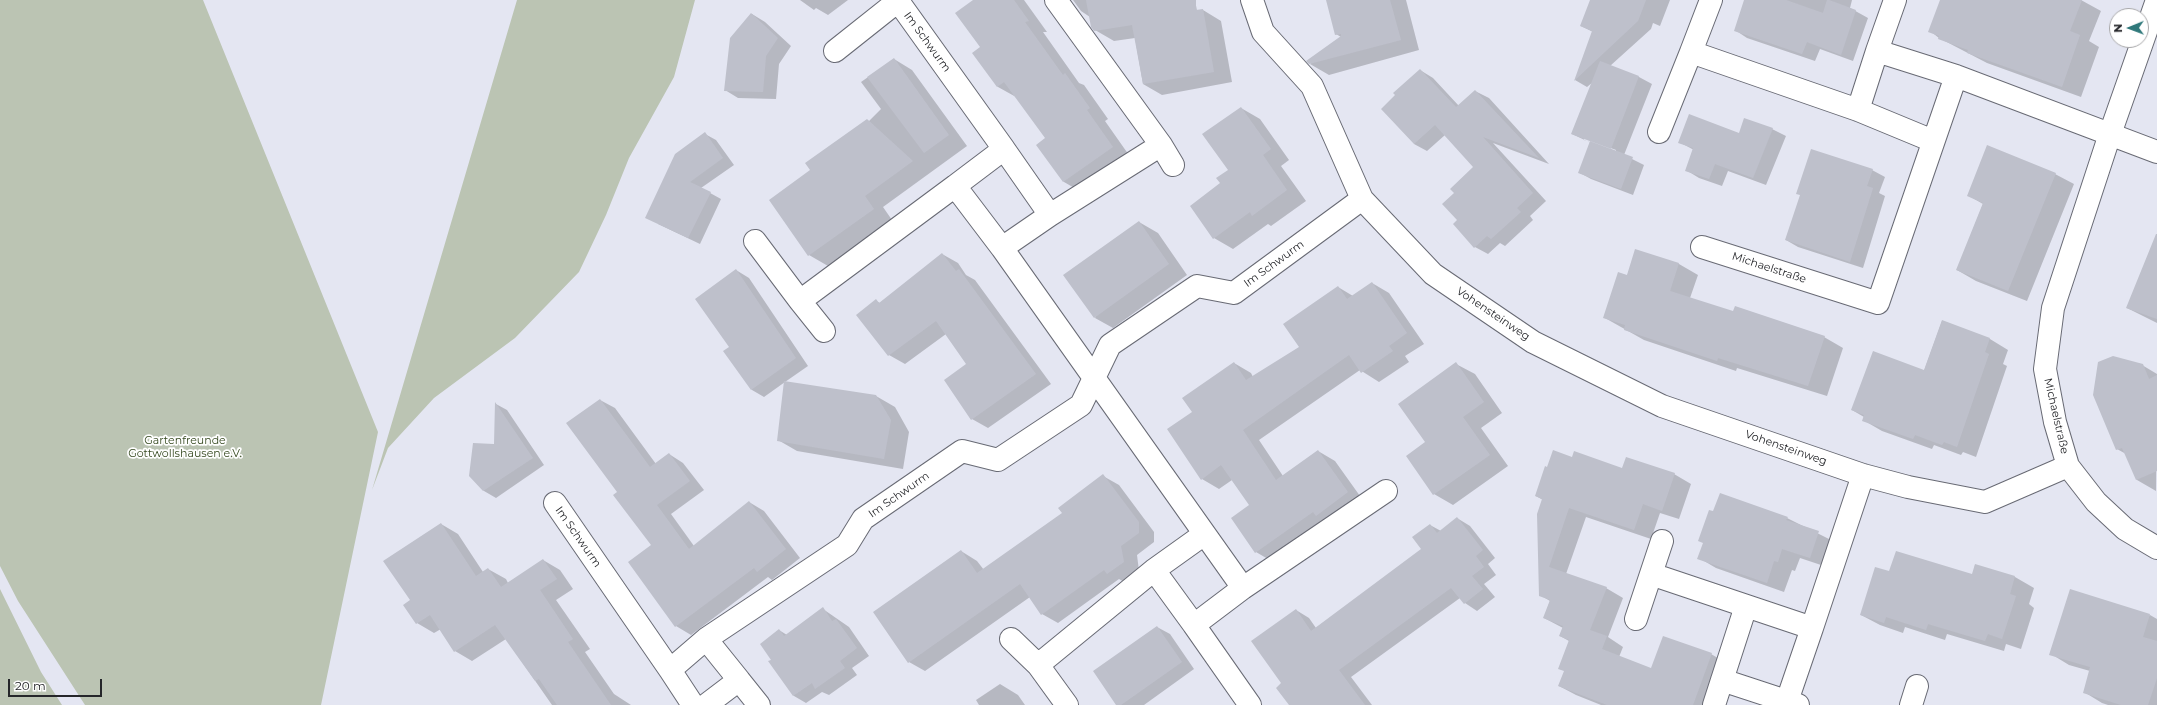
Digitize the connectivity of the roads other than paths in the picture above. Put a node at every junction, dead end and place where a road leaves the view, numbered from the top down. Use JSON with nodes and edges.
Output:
{"nodes":[{"id":1,"x":1056,"y":0,"type":"edge"},
{"id":2,"x":1252,"y":0,"type":"edge"},
{"id":3,"x":1712,"y":0,"type":"edge"},
{"id":4,"x":1895,"y":0,"type":"edge"},
{"id":5,"x":2157,"y":0,"type":"edge"},
{"id":6,"x":836,"y":51,"type":"dead end"},
{"id":7,"x":1877,"y":51,"type":"junction"},
{"id":8,"x":1691,"y":52,"type":"junction"},
{"id":9,"x":1956,"y":76,"type":"junction"},
{"id":10,"x":1858,"y":110,"type":"junction"},
{"id":11,"x":1659,"y":132,"type":"dead end"},
{"id":12,"x":2110,"y":134,"type":"junction"},
{"id":13,"x":1933,"y":140,"type":"junction"},
{"id":14,"x":1161,"y":145,"type":"junction"},
{"id":15,"x":1004,"y":148,"type":"junction"},
{"id":16,"x":2157,"y":152,"type":"edge"},
{"id":17,"x":1173,"y":165,"type":"dead end"},
{"id":18,"x":955,"y":186,"type":"junction"},
{"id":19,"x":1362,"y":199,"type":"junction"},
{"id":20,"x":1050,"y":215,"type":"junction"},
{"id":21,"x":755,"y":241,"type":"dead end"},
{"id":22,"x":1702,"y":247,"type":"dead end"},
{"id":23,"x":1002,"y":248,"type":"junction"},
{"id":24,"x":800,"y":302,"type":"junction"},
{"id":25,"x":824,"y":330,"type":"dead end"},
{"id":26,"x":1094,"y":379,"type":"junction"},
{"id":27,"x":2068,"y":466,"type":"junction"},
{"id":28,"x":1863,"y":474,"type":"junction"},
{"id":29,"x":1386,"y":491,"type":"dead end"},
{"id":30,"x":555,"y":503,"type":"dead end"},
{"id":31,"x":1203,"y":535,"type":"junction"},
{"id":32,"x":1662,"y":541,"type":"dead end"},
{"id":33,"x":2157,"y":548,"type":"edge"},
{"id":34,"x":1154,"y":570,"type":"junction"},
{"id":35,"x":1651,"y":574,"type":"junction"},
{"id":36,"x":1243,"y":588,"type":"junction"},
{"id":37,"x":1746,"y":606,"type":"junction"},
{"id":38,"x":1636,"y":619,"type":"dead end"},
{"id":39,"x":1194,"y":625,"type":"junction"},
{"id":40,"x":1812,"y":628,"type":"junction"},
{"id":41,"x":706,"y":639,"type":"junction"},
{"id":42,"x":1011,"y":639,"type":"dead end"},
{"id":43,"x":1038,"y":665,"type":"junction"},
{"id":44,"x":670,"y":670,"type":"junction"},
{"id":45,"x":739,"y":680,"type":"junction"},
{"id":46,"x":1722,"y":680,"type":"junction"},
{"id":47,"x":1793,"y":703,"type":"edge"},
{"id":48,"x":693,"y":705,"type":"edge"},
{"id":49,"x":706,"y":705,"type":"edge"},
{"id":50,"x":759,"y":705,"type":"edge"},
{"id":51,"x":1067,"y":705,"type":"edge"},
{"id":52,"x":1250,"y":705,"type":"edge"},
{"id":53,"x":1714,"y":705,"type":"edge"}],
"edges":[{"from":1,"to":14,"type":"street"},
{"from":2,"to":19,"type":"street","name":"Vohensteinweg"},
{"from":3,"to":8,"type":"street"},
{"from":4,"to":7,"type":"street"},
{"from":5,"to":12,"type":"street","name":"Michaelstraße"},
{"from":6,"to":15,"type":"street","name":"Im Schwurm"},
{"from":7,"to":9,"type":"street"},
{"from":7,"to":10,"type":"street"},
{"from":8,"to":10,"type":"street"},
{"from":8,"to":11,"type":"street"},
{"from":9,"to":12,"type":"street"},
{"from":9,"to":13,"type":"street","name":"Michaelstraße"},
{"from":10,"to":13,"type":"street"},
{"from":12,"to":16,"type":"street"},
{"from":12,"to":27,"type":"street","name":"Michaelstraße"},
{"from":13,"to":22,"type":"street","name":"Michaelstraße"},
{"from":14,"to":17,"type":"street"},
{"from":14,"to":20,"type":"street"},
{"from":15,"to":18,"type":"street"},
{"from":15,"to":20,"type":"street","name":"Im Schwurm"},
{"from":18,"to":23,"type":"street"},
{"from":18,"to":24,"type":"street"},
{"from":19,"to":26,"type":"street","name":"Im Schwurm"},
{"from":19,"to":28,"type":"street","name":"Vohensteinweg"},
{"from":20,"to":23,"type":"street"},
{"from":21,"to":24,"type":"street"},
{"from":23,"to":26,"type":"street"},
{"from":24,"to":25,"type":"street"},
{"from":26,"to":31,"type":"street"},
{"from":26,"to":41,"type":"street","name":"Im Schwurm"},
{"from":27,"to":28,"type":"street","name":"Vohensteinweg"},
{"from":27,"to":33,"type":"street","name":"Michaelstraße"},
{"from":28,"to":40,"type":"street"},
{"from":29,"to":36,"type":"street"},
{"from":30,"to":44,"type":"street","name":"Im Schwurm"},
{"from":31,"to":34,"type":"street"},
{"from":31,"to":36,"type":"street"},
{"from":32,"to":35,"type":"street"},
{"from":34,"to":39,"type":"street"},
{"from":34,"to":43,"type":"street"},
{"from":35,"to":37,"type":"street"},
{"from":35,"to":38,"type":"street"},
{"from":36,"to":39,"type":"street"},
{"from":37,"to":40,"type":"street"},
{"from":37,"to":46,"type":"street"},
{"from":39,"to":52,"type":"street"},
{"from":40,"to":47,"type":"street"},
{"from":41,"to":44,"type":"street","name":"Im Schwurm"},
{"from":41,"to":45,"type":"street"},
{"from":42,"to":43,"type":"street"},
{"from":43,"to":51,"type":"street"},
{"from":44,"to":48,"type":"street","name":"Im Schwurm"},
{"from":45,"to":49,"type":"street"},
{"from":45,"to":50,"type":"street"},
{"from":46,"to":47,"type":"street"},
{"from":46,"to":53,"type":"street"}]}
